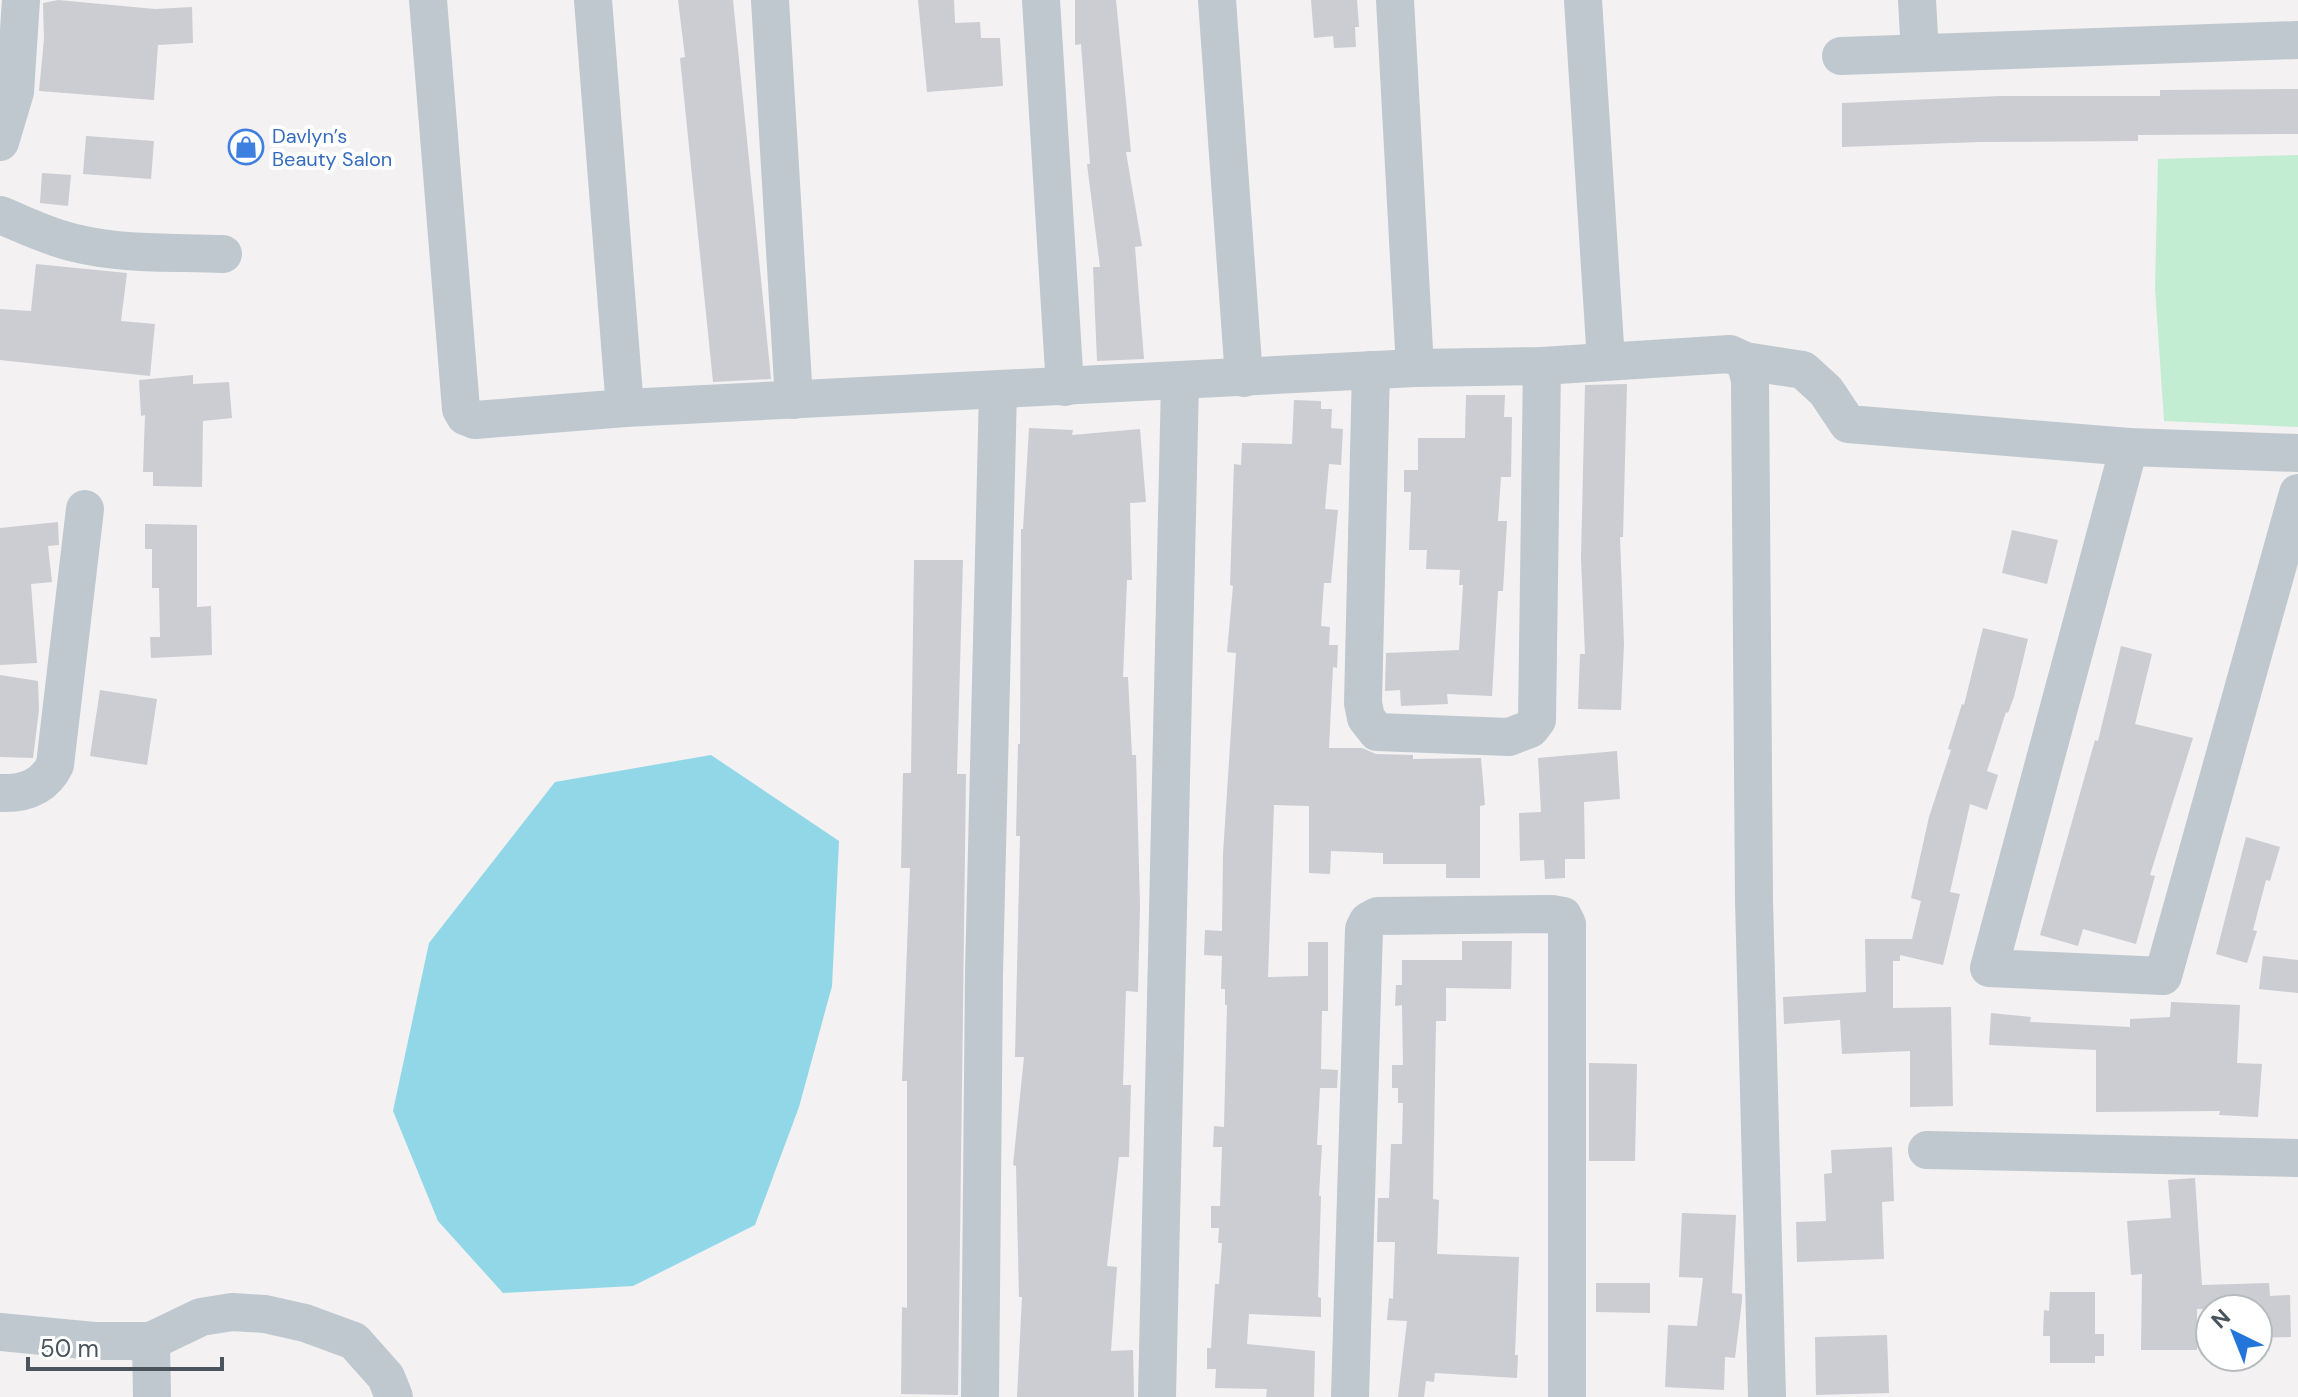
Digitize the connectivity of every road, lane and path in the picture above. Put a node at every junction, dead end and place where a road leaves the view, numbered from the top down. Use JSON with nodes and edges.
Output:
{"nodes":[{"id":1,"x":21,"y":0,"type":"edge"},
{"id":2,"x":428,"y":0,"type":"edge"},
{"id":3,"x":593,"y":0,"type":"edge"},
{"id":4,"x":770,"y":0,"type":"edge"},
{"id":5,"x":1041,"y":0,"type":"edge"},
{"id":6,"x":1217,"y":0,"type":"edge"},
{"id":7,"x":1395,"y":0,"type":"edge"},
{"id":8,"x":1583,"y":0,"type":"edge"},
{"id":9,"x":1917,"y":0,"type":"edge"},
{"id":10,"x":2298,"y":40,"type":"edge"},
{"id":11,"x":1920,"y":53,"type":"junction"},
{"id":12,"x":1841,"y":56,"type":"dead end"},
{"id":13,"x":0,"y":142,"type":"edge"},
{"id":14,"x":0,"y":215,"type":"edge"},
{"id":15,"x":223,"y":254,"type":"dead end"},
{"id":16,"x":1606,"y":361,"type":"junction"},
{"id":17,"x":1745,"y":361,"type":"junction"},
{"id":18,"x":1542,"y":366,"type":"junction"},
{"id":19,"x":1415,"y":368,"type":"junction"},
{"id":20,"x":1371,"y":370,"type":"junction"},
{"id":21,"x":1244,"y":378,"type":"junction"},
{"id":22,"x":1180,"y":382,"type":"junction"},
{"id":23,"x":1065,"y":387,"type":"junction"},
{"id":24,"x":998,"y":390,"type":"junction"},
{"id":25,"x":794,"y":400,"type":"junction"},
{"id":26,"x":625,"y":408,"type":"junction"},
{"id":27,"x":2129,"y":447,"type":"junction"},
{"id":28,"x":2298,"y":453,"type":"edge"},
{"id":29,"x":2298,"y":493,"type":"edge"},
{"id":30,"x":85,"y":509,"type":"dead end"},
{"id":31,"x":0,"y":793,"type":"edge"},
{"id":32,"x":1927,"y":1150,"type":"dead end"},
{"id":33,"x":2298,"y":1158,"type":"edge"},
{"id":34,"x":0,"y":1332,"type":"edge"},
{"id":35,"x":151,"y":1341,"type":"junction"},
{"id":36,"x":152,"y":1397,"type":"edge"},
{"id":37,"x":394,"y":1397,"type":"edge"},
{"id":38,"x":980,"y":1397,"type":"edge"},
{"id":39,"x":1157,"y":1397,"type":"edge"},
{"id":40,"x":1350,"y":1397,"type":"edge"},
{"id":41,"x":1567,"y":1397,"type":"edge"},
{"id":42,"x":1767,"y":1397,"type":"edge"}],
"edges":[{"from":1,"to":13,"type":"street"},
{"from":2,"to":26,"type":"street"},
{"from":3,"to":26,"type":"street"},
{"from":4,"to":25,"type":"street"},
{"from":5,"to":23,"type":"street"},
{"from":6,"to":21,"type":"street"},
{"from":7,"to":19,"type":"street"},
{"from":8,"to":16,"type":"street"},
{"from":9,"to":11,"type":"street"},
{"from":10,"to":11,"type":"street"},
{"from":11,"to":12,"type":"street"},
{"from":14,"to":15,"type":"street"},
{"from":16,"to":17,"type":"street"},
{"from":16,"to":18,"type":"street"},
{"from":17,"to":27,"type":"street"},
{"from":17,"to":42,"type":"street"},
{"from":18,"to":19,"type":"street"},
{"from":18,"to":20,"type":"street"},
{"from":19,"to":20,"type":"street"},
{"from":20,"to":21,"type":"street"},
{"from":21,"to":22,"type":"street"},
{"from":22,"to":23,"type":"street"},
{"from":22,"to":39,"type":"street"},
{"from":23,"to":24,"type":"street"},
{"from":24,"to":25,"type":"street"},
{"from":24,"to":38,"type":"street"},
{"from":25,"to":26,"type":"street"},
{"from":27,"to":28,"type":"street"},
{"from":27,"to":29,"type":"street"},
{"from":30,"to":31,"type":"street"},
{"from":32,"to":33,"type":"street"},
{"from":34,"to":35,"type":"street"},
{"from":35,"to":36,"type":"street"},
{"from":35,"to":37,"type":"street"},
{"from":40,"to":41,"type":"street"}]}
